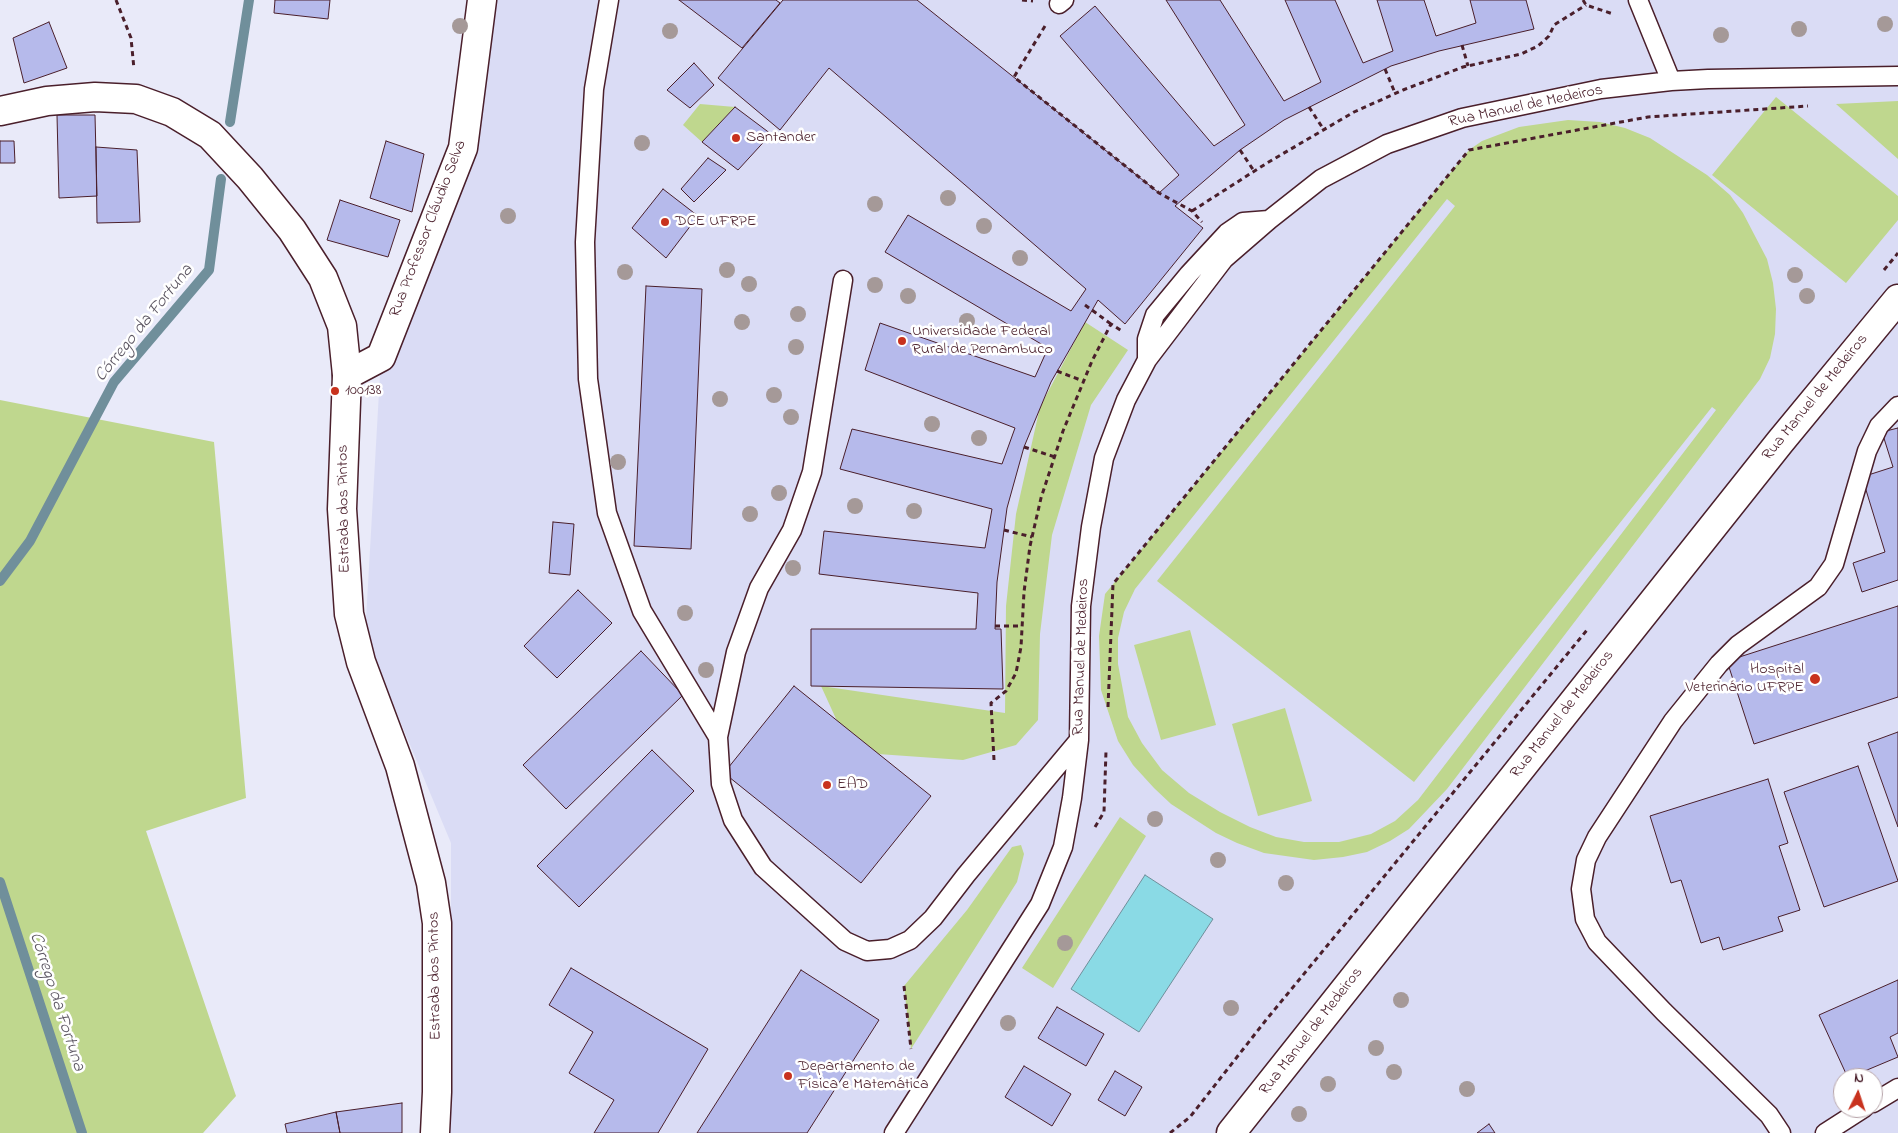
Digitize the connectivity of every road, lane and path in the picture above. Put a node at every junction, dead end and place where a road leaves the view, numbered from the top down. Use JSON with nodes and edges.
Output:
{"nodes":[{"id":1,"x":116,"y":0,"type":"edge"},
{"id":2,"x":482,"y":0,"type":"edge"},
{"id":3,"x":609,"y":0,"type":"edge"},
{"id":4,"x":1583,"y":0,"type":"edge"},
{"id":5,"x":1638,"y":0,"type":"edge"},
{"id":6,"x":1061,"y":2,"type":"edge"},
{"id":7,"x":1586,"y":5,"type":"junction"},
{"id":8,"x":1613,"y":14,"type":"dead end"},
{"id":9,"x":1462,"y":45,"type":"dead end"},
{"id":10,"x":1468,"y":66,"type":"junction"},
{"id":11,"x":1385,"y":69,"type":"dead end"},
{"id":12,"x":1898,"y":76,"type":"edge"},
{"id":13,"x":1671,"y":81,"type":"junction"},
{"id":14,"x":1395,"y":93,"type":"junction"},
{"id":15,"x":136,"y":99,"type":"junction"},
{"id":16,"x":1816,"y":106,"type":"dead end"},
{"id":17,"x":1309,"y":107,"type":"dead end"},
{"id":18,"x":0,"y":111,"type":"edge"},
{"id":19,"x":1324,"y":130,"type":"junction"},
{"id":20,"x":1240,"y":150,"type":"dead end"},
{"id":21,"x":1254,"y":171,"type":"junction"},
{"id":22,"x":1898,"y":253,"type":"edge"},
{"id":23,"x":1879,"y":276,"type":"dead end"},
{"id":24,"x":843,"y":280,"type":"dead end"},
{"id":25,"x":1898,"y":299,"type":"edge"},
{"id":26,"x":1085,"y":305,"type":"dead end"},
{"id":27,"x":1111,"y":324,"type":"junction"},
{"id":28,"x":1147,"y":353,"type":"junction"},
{"id":29,"x":1057,"y":371,"type":"dead end"},
{"id":30,"x":347,"y":375,"type":"junction"},
{"id":31,"x":1083,"y":381,"type":"junction"},
{"id":32,"x":1898,"y":406,"type":"edge"},
{"id":33,"x":1024,"y":447,"type":"dead end"},
{"id":34,"x":1055,"y":457,"type":"junction"},
{"id":35,"x":1004,"y":530,"type":"dead end"},
{"id":36,"x":1032,"y":537,"type":"junction"},
{"id":37,"x":1593,"y":623,"type":"dead end"},
{"id":38,"x":995,"y":626,"type":"dead end"},
{"id":39,"x":1022,"y":626,"type":"junction"},
{"id":40,"x":1108,"y":713,"type":"dead end"},
{"id":41,"x":718,"y":737,"type":"junction"},
{"id":42,"x":1079,"y":740,"type":"junction"},
{"id":43,"x":1107,"y":743,"type":"dead end"},
{"id":44,"x":994,"y":760,"type":"dead end"},
{"id":45,"x":1094,"y":829,"type":"dead end"},
{"id":46,"x":904,"y":986,"type":"dead end"},
{"id":47,"x":912,"y":1048,"type":"dead end"},
{"id":48,"x":1898,"y":1088,"type":"edge"},
{"id":49,"x":1883,"y":1097,"type":"edge"},
{"id":50,"x":1848,"y":1118,"type":"edge"},
{"id":51,"x":435,"y":1133,"type":"edge"},
{"id":52,"x":894,"y":1133,"type":"edge"},
{"id":53,"x":1170,"y":1133,"type":"edge"},
{"id":54,"x":1231,"y":1133,"type":"edge"},
{"id":55,"x":1781,"y":1133,"type":"edge"},
{"id":56,"x":1825,"y":1133,"type":"edge"}],
"edges":[{"from":1,"to":15,"type":"path"},
{"from":2,"to":30,"type":"street","name":"Rua Professor Cláudio Selva"},
{"from":3,"to":41,"type":"lane"},
{"from":4,"to":7,"type":"path"},
{"from":5,"to":13,"type":"lane"},
{"from":6,"to":21,"type":"path"},
{"from":7,"to":8,"type":"path"},
{"from":7,"to":10,"type":"path"},
{"from":9,"to":10,"type":"path"},
{"from":10,"to":14,"type":"path"},
{"from":11,"to":14,"type":"path"},
{"from":12,"to":13,"type":"lane","name":"Rua Manuel de Medeiros"},
{"from":13,"to":28,"type":"lane","name":"Rua Manuel de Medeiros"},
{"from":14,"to":19,"type":"path"},
{"from":15,"to":18,"type":"street","name":"Estrada dos Pintos"},
{"from":15,"to":30,"type":"street","name":"Estrada dos Pintos"},
{"from":16,"to":40,"type":"path"},
{"from":17,"to":19,"type":"path"},
{"from":19,"to":21,"type":"path"},
{"from":20,"to":21,"type":"path"},
{"from":22,"to":23,"type":"path"},
{"from":24,"to":41,"type":"lane"},
{"from":25,"to":54,"type":"street","name":"Rua Manuel de Medeiros"},
{"from":26,"to":27,"type":"path"},
{"from":27,"to":28,"type":"path"},
{"from":27,"to":31,"type":"path"},
{"from":28,"to":42,"type":"lane","name":"Rua Manuel de Medeiros"},
{"from":29,"to":31,"type":"path"},
{"from":30,"to":51,"type":"street","name":"Estrada dos Pintos"},
{"from":31,"to":34,"type":"path"},
{"from":32,"to":55,"type":"lane"},
{"from":33,"to":34,"type":"path"},
{"from":34,"to":36,"type":"path"},
{"from":35,"to":36,"type":"path"},
{"from":36,"to":39,"type":"path"},
{"from":37,"to":53,"type":"path"},
{"from":38,"to":39,"type":"path"},
{"from":39,"to":44,"type":"path"},
{"from":41,"to":42,"type":"lane"},
{"from":42,"to":52,"type":"lane","name":"Rua Manuel de Medeiros"},
{"from":43,"to":45,"type":"path"},
{"from":46,"to":47,"type":"path"},
{"from":48,"to":49,"type":"lane"},
{"from":50,"to":56,"type":"lane"}]}
